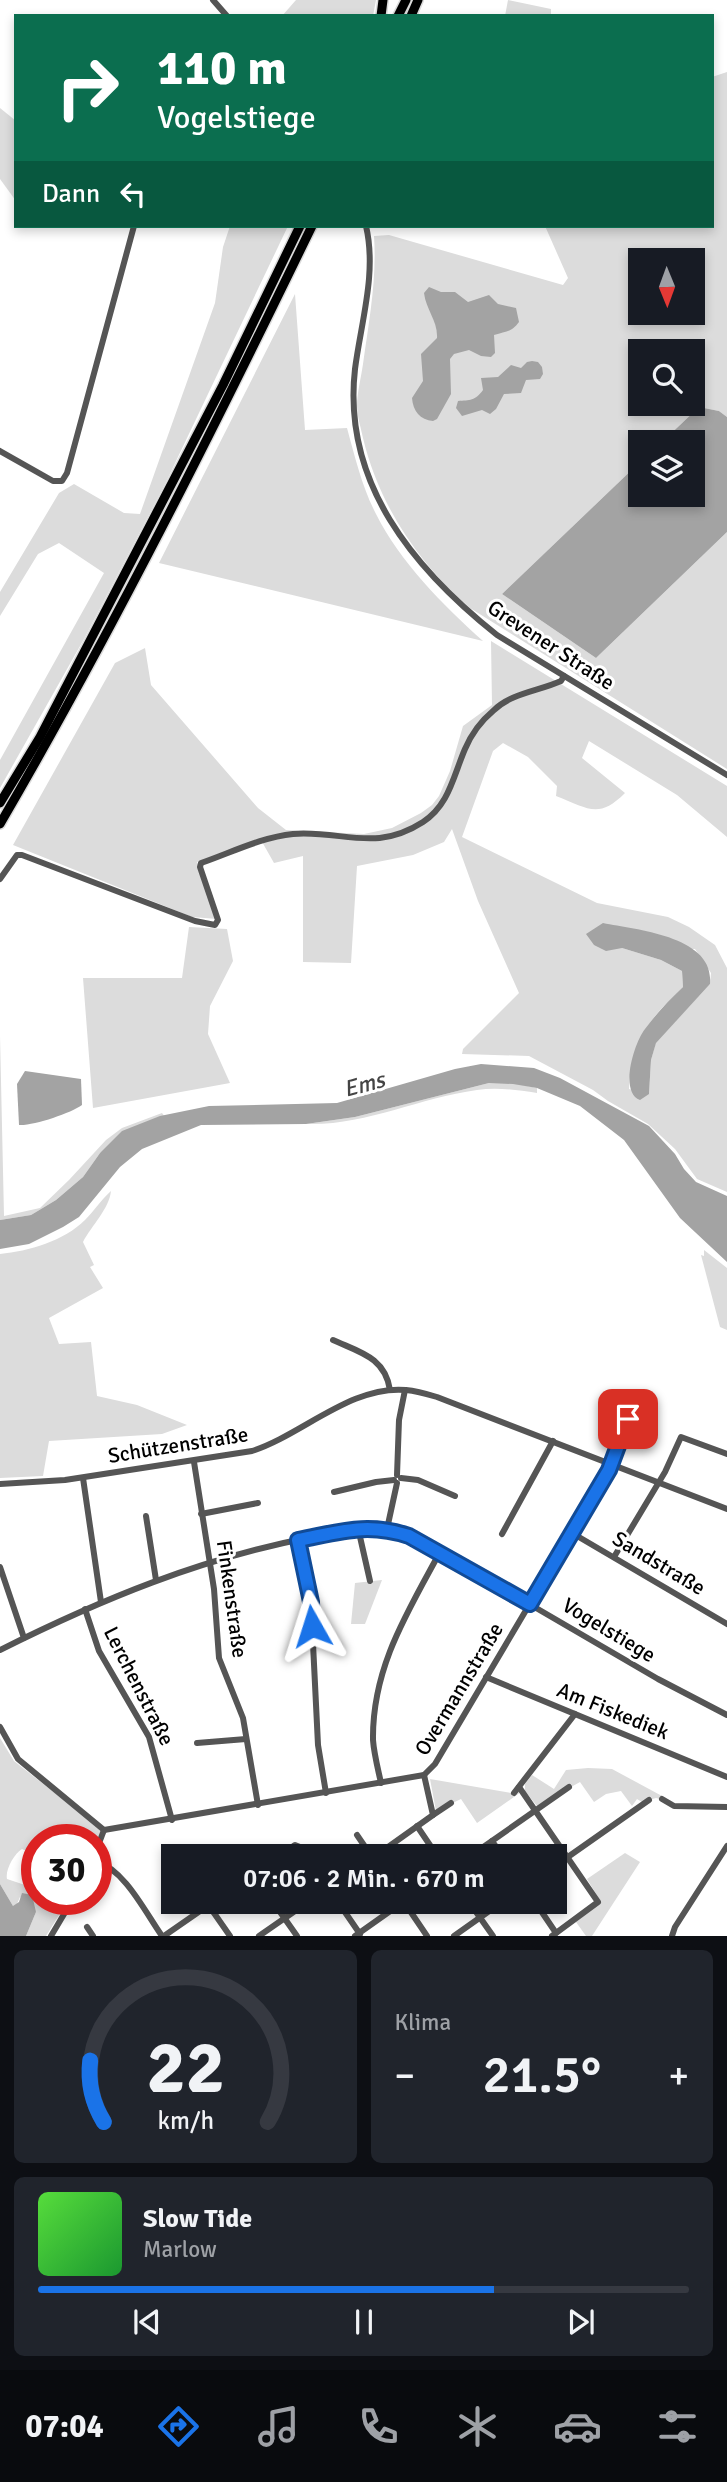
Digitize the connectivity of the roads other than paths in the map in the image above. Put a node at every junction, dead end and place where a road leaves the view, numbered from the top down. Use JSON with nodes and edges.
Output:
{"nodes":[{"id":1,"x":213,"y":0,"type":"edge"},
{"id":2,"x":225,"y":14,"type":"edge"},
{"id":3,"x":133,"y":228,"type":"edge"},
{"id":4,"x":299,"y":228,"type":"edge"},
{"id":5,"x":311,"y":228,"type":"edge"},
{"id":6,"x":366,"y":228,"type":"edge"},
{"id":7,"x":0,"y":451,"type":"edge"},
{"id":8,"x":564,"y":676,"type":"junction"},
{"id":9,"x":727,"y":775,"type":"edge"},
{"id":10,"x":0,"y":803,"type":"edge"},
{"id":11,"x":0,"y":824,"type":"edge"},
{"id":12,"x":0,"y":879,"type":"edge"},
{"id":13,"x":333,"y":1340,"type":"dead end"},
{"id":14,"x":390,"y":1390,"type":"junction"},
{"id":15,"x":405,"y":1390,"type":"junction"},
{"id":16,"x":644,"y":1422,"type":"dead end"},
{"id":17,"x":553,"y":1441,"type":"junction"},
{"id":18,"x":727,"y":1454,"type":"edge"},
{"id":19,"x":194,"y":1462,"type":"junction"},
{"id":20,"x":611,"y":1463,"type":"junction"},
{"id":21,"x":83,"y":1478,"type":"junction"},
{"id":22,"x":397,"y":1479,"type":"junction"},
{"id":23,"x":660,"y":1482,"type":"junction"},
{"id":24,"x":0,"y":1484,"type":"edge"},
{"id":25,"x":334,"y":1492,"type":"dead end"},
{"id":26,"x":455,"y":1496,"type":"dead end"},
{"id":27,"x":258,"y":1503,"type":"dead end"},
{"id":28,"x":727,"y":1509,"type":"edge"},
{"id":29,"x":201,"y":1514,"type":"junction"},
{"id":30,"x":146,"y":1516,"type":"dead end"},
{"id":31,"x":358,"y":1528,"type":"junction"},
{"id":32,"x":387,"y":1529,"type":"junction"},
{"id":33,"x":572,"y":1533,"type":"junction"},
{"id":34,"x":502,"y":1535,"type":"dead end"},
{"id":35,"x":298,"y":1540,"type":"junction"},
{"id":36,"x":440,"y":1552,"type":"junction"},
{"id":37,"x":614,"y":1557,"type":"junction"},
{"id":38,"x":209,"y":1563,"type":"junction"},
{"id":39,"x":0,"y":1567,"type":"edge"},
{"id":40,"x":156,"y":1580,"type":"junction"},
{"id":41,"x":370,"y":1581,"type":"dead end"},
{"id":42,"x":101,"y":1601,"type":"junction"},
{"id":43,"x":530,"y":1604,"type":"junction"},
{"id":44,"x":85,"y":1609,"type":"junction"},
{"id":45,"x":727,"y":1624,"type":"edge"},
{"id":46,"x":24,"y":1638,"type":"junction"},
{"id":47,"x":0,"y":1650,"type":"edge"},
{"id":48,"x":486,"y":1677,"type":"junction"},
{"id":49,"x":575,"y":1714,"type":"junction"},
{"id":50,"x":727,"y":1715,"type":"edge"},
{"id":51,"x":0,"y":1727,"type":"edge"},
{"id":52,"x":246,"y":1739,"type":"junction"},
{"id":53,"x":197,"y":1743,"type":"dead end"},
{"id":54,"x":424,"y":1775,"type":"junction"},
{"id":55,"x":727,"y":1777,"type":"edge"},
{"id":56,"x":381,"y":1783,"type":"junction"},
{"id":57,"x":519,"y":1787,"type":"junction"},
{"id":58,"x":569,"y":1787,"type":"dead end"},
{"id":59,"x":326,"y":1793,"type":"junction"},
{"id":60,"x":514,"y":1793,"type":"dead end"},
{"id":61,"x":649,"y":1800,"type":"dead end"},
{"id":62,"x":662,"y":1800,"type":"dead end"},
{"id":63,"x":451,"y":1803,"type":"dead end"},
{"id":64,"x":258,"y":1805,"type":"junction"},
{"id":65,"x":727,"y":1807,"type":"edge"},
{"id":66,"x":536,"y":1810,"type":"junction"},
{"id":67,"x":433,"y":1815,"type":"junction"},
{"id":68,"x":172,"y":1821,"type":"junction"},
{"id":69,"x":97,"y":1824,"type":"edge"},
{"id":70,"x":417,"y":1826,"type":"junction"},
{"id":71,"x":112,"y":1829,"type":"edge"},
{"id":72,"x":357,"y":1835,"type":"dead end"},
{"id":73,"x":492,"y":1841,"type":"junction"},
{"id":74,"x":364,"y":1844,"type":"edge"},
{"id":75,"x":391,"y":1844,"type":"edge"},
{"id":76,"x":429,"y":1844,"type":"edge"},
{"id":77,"x":488,"y":1844,"type":"edge"},
{"id":78,"x":494,"y":1844,"type":"edge"},
{"id":79,"x":727,"y":1846,"type":"edge"},
{"id":80,"x":568,"y":1856,"type":"junction"},
{"id":81,"x":112,"y":1868,"type":"edge"},
{"id":82,"x":194,"y":1914,"type":"edge"},
{"id":83,"x":216,"y":1914,"type":"edge"},
{"id":84,"x":282,"y":1914,"type":"edge"},
{"id":85,"x":291,"y":1914,"type":"edge"},
{"id":86,"x":346,"y":1914,"type":"edge"},
{"id":87,"x":388,"y":1914,"type":"edge"},
{"id":88,"x":412,"y":1914,"type":"edge"},
{"id":89,"x":477,"y":1914,"type":"edge"},
{"id":90,"x":486,"y":1914,"type":"edge"},
{"id":91,"x":542,"y":1914,"type":"edge"},
{"id":92,"x":63,"y":1915,"type":"edge"},
{"id":93,"x":285,"y":1918,"type":"junction"},
{"id":94,"x":480,"y":1918,"type":"junction"},
{"id":95,"x":87,"y":1927,"type":"dead end"},
{"id":96,"x":359,"y":1935,"type":"edge"},
{"id":97,"x":554,"y":1935,"type":"edge"},
{"id":98,"x":51,"y":1936,"type":"edge"},
{"id":99,"x":93,"y":1936,"type":"edge"},
{"id":100,"x":163,"y":1936,"type":"edge"},
{"id":101,"x":230,"y":1936,"type":"edge"},
{"id":102,"x":259,"y":1936,"type":"edge"},
{"id":103,"x":297,"y":1936,"type":"edge"},
{"id":104,"x":427,"y":1936,"type":"edge"},
{"id":105,"x":454,"y":1936,"type":"edge"},
{"id":106,"x":493,"y":1936,"type":"edge"},
{"id":107,"x":672,"y":1936,"type":"edge"}],
"edges":[{"from":1,"to":2,"type":"street"},
{"from":3,"to":7,"type":"street"},
{"from":4,"to":10,"type":"highway"},
{"from":5,"to":11,"type":"highway"},
{"from":6,"to":8,"type":"street","name":"Grevener Straße"},
{"from":8,"to":9,"type":"street","name":"Grevener Straße"},
{"from":8,"to":12,"type":"street"},
{"from":13,"to":14,"type":"street"},
{"from":14,"to":15,"type":"street","name":"Schützenstraße"},
{"from":14,"to":19,"type":"street","name":"Schützenstraße"},
{"from":15,"to":17,"type":"street","name":"Schützenstraße"},
{"from":15,"to":22,"type":"street"},
{"from":16,"to":20,"type":"street"},
{"from":17,"to":20,"type":"street","name":"Schützenstraße"},
{"from":17,"to":34,"type":"street"},
{"from":18,"to":23,"type":"street"},
{"from":19,"to":21,"type":"street","name":"Schützenstraße"},
{"from":19,"to":29,"type":"street","name":"Finkenstraße"},
{"from":20,"to":23,"type":"street","name":"Schützenstraße"},
{"from":20,"to":33,"type":"street","name":"Overmannstraße"},
{"from":21,"to":24,"type":"street","name":"Schützenstraße"},
{"from":21,"to":42,"type":"street","name":"Lerchenstraße"},
{"from":22,"to":25,"type":"street"},
{"from":22,"to":26,"type":"street"},
{"from":22,"to":32,"type":"street"},
{"from":23,"to":28,"type":"street","name":"Schützenstraße"},
{"from":23,"to":37,"type":"street"},
{"from":27,"to":29,"type":"street"},
{"from":29,"to":38,"type":"street","name":"Finkenstraße"},
{"from":30,"to":40,"type":"street"},
{"from":31,"to":32,"type":"street","name":"Vogelstiege"},
{"from":31,"to":35,"type":"street","name":"Vogelstiege"},
{"from":31,"to":41,"type":"street"},
{"from":32,"to":36,"type":"street","name":"Vogelstiege"},
{"from":33,"to":37,"type":"street","name":"Sandstraße"},
{"from":33,"to":43,"type":"street","name":"Overmannstraße"},
{"from":35,"to":38,"type":"street","name":"Vogelstiege"},
{"from":35,"to":59,"type":"street"},
{"from":36,"to":43,"type":"street","name":"Vogelstiege"},
{"from":36,"to":56,"type":"street"},
{"from":37,"to":45,"type":"street","name":"Sandstraße"},
{"from":38,"to":40,"type":"street","name":"Vogelstiege"},
{"from":38,"to":52,"type":"street","name":"Finkenstraße"},
{"from":39,"to":46,"type":"street"},
{"from":40,"to":42,"type":"street","name":"Vogelstiege"},
{"from":42,"to":44,"type":"street","name":"Vogelstiege"},
{"from":43,"to":48,"type":"street","name":"Overmannstraße"},
{"from":43,"to":50,"type":"street","name":"Vogelstiege"},
{"from":44,"to":46,"type":"street","name":"Vogelstiege"},
{"from":44,"to":68,"type":"street","name":"Lerchenstraße"},
{"from":46,"to":47,"type":"street","name":"Vogelstiege"},
{"from":48,"to":49,"type":"street","name":"Am Fiskediek"},
{"from":48,"to":54,"type":"street","name":"Overmannstraße"},
{"from":49,"to":55,"type":"street","name":"Am Fiskediek"},
{"from":49,"to":57,"type":"street"},
{"from":51,"to":69,"type":"street"},
{"from":52,"to":53,"type":"street"},
{"from":52,"to":64,"type":"street","name":"Finkenstraße"},
{"from":54,"to":56,"type":"street","name":"Overmannstraße"},
{"from":54,"to":67,"type":"street"},
{"from":56,"to":59,"type":"street","name":"Overmannstraße"},
{"from":57,"to":60,"type":"street"},
{"from":57,"to":66,"type":"street"},
{"from":58,"to":66,"type":"street"},
{"from":59,"to":64,"type":"street","name":"Overmannstraße"},
{"from":61,"to":80,"type":"street"},
{"from":62,"to":65,"type":"street"},
{"from":63,"to":67,"type":"street"},
{"from":64,"to":68,"type":"street","name":"Overmannstraße"},
{"from":66,"to":73,"type":"street"},
{"from":66,"to":80,"type":"street"},
{"from":67,"to":70,"type":"street"},
{"from":68,"to":71,"type":"street","name":"Overmannstraße"},
{"from":70,"to":75,"type":"street"},
{"from":70,"to":76,"type":"street"},
{"from":72,"to":74,"type":"street"},
{"from":73,"to":77,"type":"street"},
{"from":73,"to":78,"type":"street"},
{"from":79,"to":107,"type":"street"},
{"from":80,"to":97,"type":"street"},
{"from":81,"to":100,"type":"street"},
{"from":82,"to":100,"type":"street"},
{"from":83,"to":101,"type":"street"},
{"from":84,"to":93,"type":"street"},
{"from":85,"to":93,"type":"street"},
{"from":86,"to":96,"type":"street"},
{"from":87,"to":96,"type":"street"},
{"from":88,"to":104,"type":"street"},
{"from":89,"to":94,"type":"street"},
{"from":90,"to":94,"type":"street"},
{"from":91,"to":97,"type":"street"},
{"from":92,"to":98,"type":"street"},
{"from":93,"to":102,"type":"street"},
{"from":93,"to":103,"type":"street"},
{"from":94,"to":105,"type":"street"},
{"from":94,"to":106,"type":"street"},
{"from":95,"to":99,"type":"street"}]}
